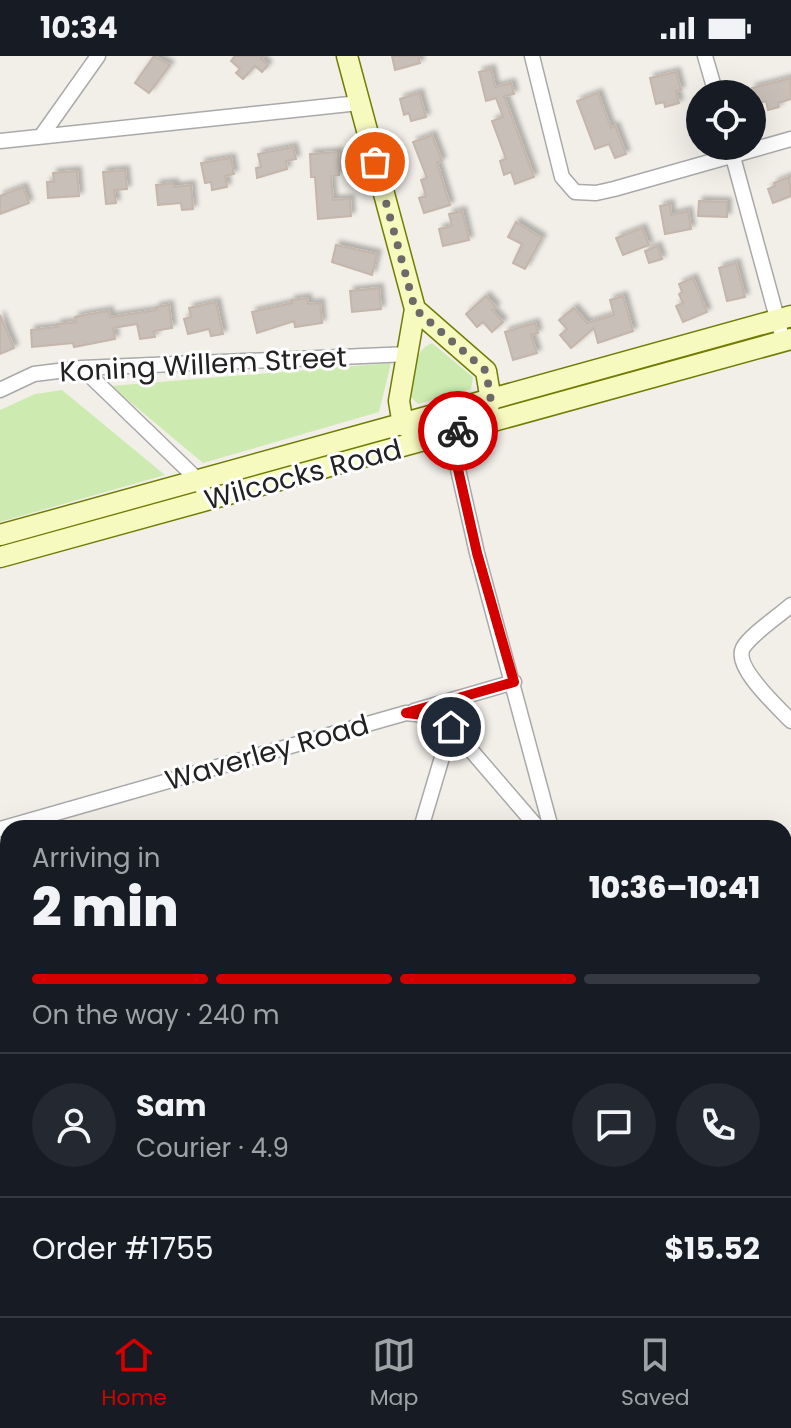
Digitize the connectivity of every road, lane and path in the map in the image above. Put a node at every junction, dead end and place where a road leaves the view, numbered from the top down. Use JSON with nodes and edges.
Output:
{"nodes":[{"id":1,"x":98,"y":56,"type":"edge"},
{"id":2,"x":347,"y":56,"type":"edge"},
{"id":3,"x":532,"y":56,"type":"edge"},
{"id":4,"x":705,"y":56,"type":"edge"},
{"id":5,"x":712,"y":80,"type":"edge"},
{"id":6,"x":359,"y":103,"type":"junction"},
{"id":7,"x":42,"y":135,"type":"junction"},
{"id":8,"x":791,"y":139,"type":"edge"},
{"id":9,"x":0,"y":141,"type":"edge"},
{"id":10,"x":766,"y":144,"type":"edge"},
{"id":11,"x":702,"y":160,"type":"edge"},
{"id":12,"x":734,"y":160,"type":"edge"},
{"id":13,"x":415,"y":309,"type":"junction"},
{"id":14,"x":784,"y":318,"type":"edge"},
{"id":15,"x":787,"y":340,"type":"edge"},
{"id":16,"x":409,"y":354,"type":"junction"},
{"id":17,"x":656,"y":365,"type":"junction"},
{"id":18,"x":82,"y":368,"type":"junction"},
{"id":19,"x":0,"y":390,"type":"edge"},
{"id":20,"x":491,"y":401,"type":"junction"},
{"id":21,"x":403,"y":425,"type":"junction"},
{"id":22,"x":478,"y":425,"type":"junction"},
{"id":23,"x":440,"y":437,"type":"junction"},
{"id":24,"x":203,"y":491,"type":"junction"},
{"id":25,"x":0,"y":535,"type":"edge"},
{"id":26,"x":0,"y":557,"type":"edge"},
{"id":27,"x":791,"y":605,"type":"edge"},
{"id":28,"x":514,"y":682,"type":"junction"},
{"id":29,"x":406,"y":713,"type":"junction"},
{"id":30,"x":791,"y":721,"type":"edge"},
{"id":31,"x":451,"y":727,"type":"junction"},
{"id":32,"x":32,"y":820,"type":"edge"},
{"id":33,"x":423,"y":820,"type":"edge"},
{"id":34,"x":531,"y":820,"type":"edge"},
{"id":35,"x":549,"y":820,"type":"edge"}],
"edges":[{"from":1,"to":7,"type":"street"},
{"from":2,"to":6,"type":"street"},
{"from":3,"to":11,"type":"street"},
{"from":4,"to":5,"type":"street"},
{"from":6,"to":7,"type":"street"},
{"from":6,"to":13,"type":"street"},
{"from":7,"to":9,"type":"street"},
{"from":8,"to":10,"type":"street"},
{"from":12,"to":14,"type":"street"},
{"from":13,"to":16,"type":"street"},
{"from":13,"to":20,"type":"street"},
{"from":14,"to":15,"type":"street"},
{"from":14,"to":17,"type":"street","name":"Wilcocks Road"},
{"from":15,"to":17,"type":"street","name":"Wilcocks Road"},
{"from":16,"to":18,"type":"street","name":"Koning Willem Street"},
{"from":16,"to":21,"type":"street"},
{"from":17,"to":20,"type":"street","name":"Wilcocks Road"},
{"from":17,"to":22,"type":"street","name":"Wilcocks Road"},
{"from":18,"to":19,"type":"street","name":"Koning Willem Street"},
{"from":18,"to":24,"type":"street"},
{"from":20,"to":21,"type":"street","name":"Wilcocks Road"},
{"from":20,"to":22,"type":"street"},
{"from":21,"to":23,"type":"street"},
{"from":21,"to":24,"type":"street","name":"Wilcocks Road"},
{"from":22,"to":23,"type":"street","name":"Wilcocks Road"},
{"from":23,"to":24,"type":"street","name":"Wilcocks Road"},
{"from":23,"to":28,"type":"street"},
{"from":24,"to":25,"type":"street","name":"Wilcocks Road"},
{"from":24,"to":26,"type":"street","name":"Wilcocks Road"},
{"from":27,"to":30,"type":"street"},
{"from":28,"to":29,"type":"street"},
{"from":28,"to":35,"type":"street"},
{"from":29,"to":31,"type":"street","name":"Waverley Road"},
{"from":29,"to":32,"type":"street","name":"Waverley Road"},
{"from":31,"to":33,"type":"street"},
{"from":31,"to":34,"type":"street","name":"Waverley Road"}]}
